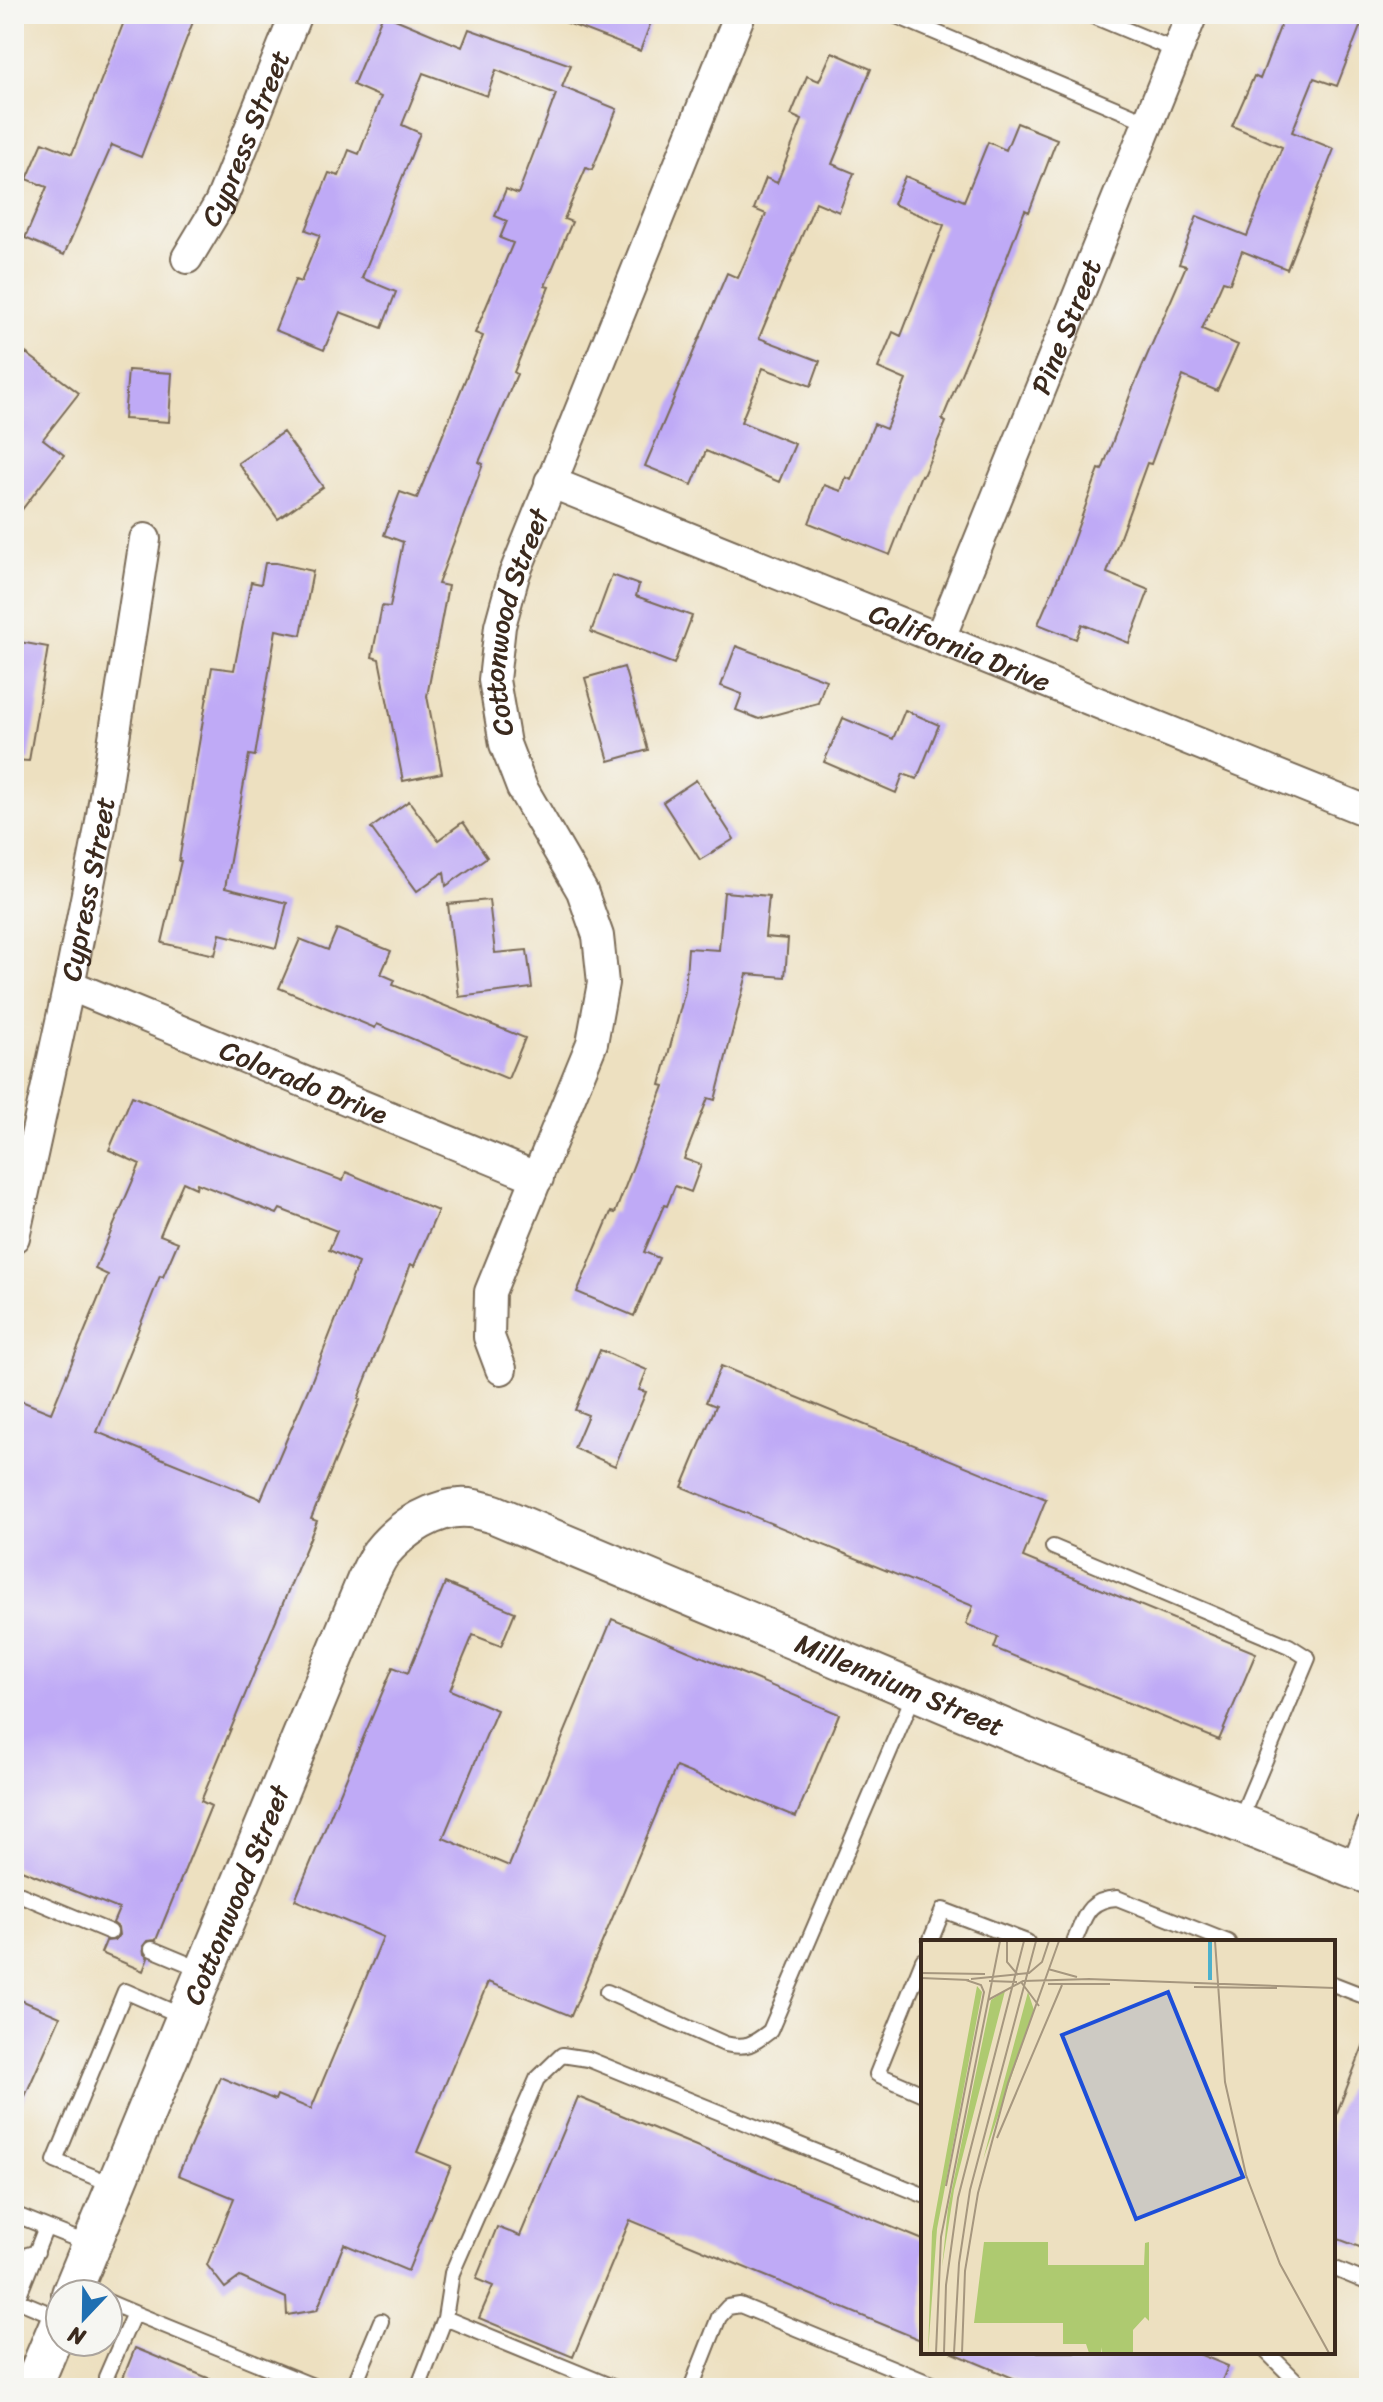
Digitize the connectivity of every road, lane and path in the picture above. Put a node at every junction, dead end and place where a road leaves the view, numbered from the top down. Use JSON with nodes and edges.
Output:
{"nodes":[{"id":1,"x":296,"y":14,"type":"edge"},
{"id":2,"x":740,"y":14,"type":"edge"},
{"id":3,"x":892,"y":14,"type":"edge"},
{"id":4,"x":1088,"y":14,"type":"edge"},
{"id":5,"x":1192,"y":14,"type":"edge"},
{"id":6,"x":1177,"y":51,"type":"junction"},
{"id":7,"x":1148,"y":122,"type":"junction"},
{"id":8,"x":187,"y":258,"type":"dead end"},
{"id":9,"x":550,"y":482,"type":"junction"},
{"id":10,"x":145,"y":539,"type":"dead end"},
{"id":11,"x":940,"y":638,"type":"junction"},
{"id":12,"x":1369,"y":812,"type":"edge"},
{"id":13,"x":69,"y":985,"type":"junction"},
{"id":14,"x":538,"y":1178,"type":"junction"},
{"id":15,"x":14,"y":1237,"type":"edge"},
{"id":16,"x":501,"y":1369,"type":"dead end"},
{"id":17,"x":428,"y":1516,"type":"joint"},
{"id":18,"x":1053,"y":1547,"type":"dead end"},
{"id":19,"x":915,"y":1691,"type":"junction"},
{"id":20,"x":1369,"y":1812,"type":"edge"},
{"id":21,"x":1239,"y":1823,"type":"junction"},
{"id":22,"x":1358,"y":1871,"type":"edge"},
{"id":23,"x":14,"y":1892,"type":"edge"},
{"id":24,"x":110,"y":1932,"type":"dead end"},
{"id":25,"x":931,"y":1940,"type":"edge"},
{"id":26,"x":1022,"y":1940,"type":"edge"},
{"id":27,"x":1075,"y":1940,"type":"edge"},
{"id":28,"x":1223,"y":1940,"type":"edge"},
{"id":29,"x":152,"y":1949,"type":"dead end"},
{"id":30,"x":921,"y":1965,"type":"edge"},
{"id":31,"x":205,"y":1972,"type":"junction"},
{"id":32,"x":1335,"y":1985,"type":"edge"},
{"id":33,"x":607,"y":1992,"type":"dead end"},
{"id":34,"x":1369,"y":1998,"type":"edge"},
{"id":35,"x":186,"y":2018,"type":"junction"},
{"id":36,"x":921,"y":2093,"type":"edge"},
{"id":37,"x":116,"y":2186,"type":"junction"},
{"id":38,"x":921,"y":2194,"type":"edge"},
{"id":39,"x":14,"y":2214,"type":"edge"},
{"id":40,"x":46,"y":2227,"type":"junction"},
{"id":41,"x":92,"y":2245,"type":"junction"},
{"id":42,"x":37,"y":2252,"type":"junction"},
{"id":43,"x":14,"y":2259,"type":"edge"},
{"id":44,"x":1335,"y":2269,"type":"edge"},
{"id":45,"x":80,"y":2278,"type":"edge"},
{"id":46,"x":1369,"y":2283,"type":"edge"},
{"id":47,"x":15,"y":2300,"type":"edge"},
{"id":48,"x":44,"y":2302,"type":"edge"},
{"id":49,"x":124,"y":2309,"type":"edge"},
{"id":50,"x":134,"y":2313,"type":"junction"},
{"id":51,"x":445,"y":2318,"type":"junction"},
{"id":52,"x":381,"y":2321,"type":"dead end"},
{"id":53,"x":1269,"y":2354,"type":"edge"},
{"id":54,"x":46,"y":2358,"type":"edge"},
{"id":55,"x":32,"y":2388,"type":"edge"},
{"id":56,"x":108,"y":2388,"type":"edge"},
{"id":57,"x":318,"y":2388,"type":"edge"},
{"id":58,"x":353,"y":2388,"type":"edge"},
{"id":59,"x":418,"y":2388,"type":"edge"},
{"id":60,"x":615,"y":2388,"type":"edge"},
{"id":61,"x":691,"y":2388,"type":"edge"},
{"id":62,"x":941,"y":2388,"type":"edge"},
{"id":63,"x":1303,"y":2388,"type":"edge"}],
"edges":[{"from":1,"to":8,"type":"street","name":"Cypress Street"},
{"from":2,"to":9,"type":"street","name":"Cottonwood Street"},
{"from":3,"to":7,"type":"lane"},
{"from":4,"to":6,"type":"lane"},
{"from":5,"to":6,"type":"street","name":"Pine Street"},
{"from":6,"to":7,"type":"street","name":"Pine Street"},
{"from":7,"to":11,"type":"street","name":"Pine Street"},
{"from":9,"to":11,"type":"street","name":"California Drive"},
{"from":9,"to":14,"type":"street","name":"Cottonwood Street"},
{"from":10,"to":13,"type":"street","name":"Cypress Street"},
{"from":11,"to":12,"type":"street","name":"California Drive"},
{"from":13,"to":14,"type":"street","name":"Colorado Drive"},
{"from":13,"to":15,"type":"street","name":"Cypress Street"},
{"from":14,"to":16,"type":"street","name":"Cottonwood Street"},
{"from":17,"to":19,"type":"street","name":"Millennium Street"},
{"from":17,"to":31,"type":"street","name":"Cottonwood Street"},
{"from":18,"to":21,"type":"lane"},
{"from":19,"to":21,"type":"street","name":"Millennium Street"},
{"from":19,"to":33,"type":"lane"},
{"from":20,"to":22,"type":"lane"},
{"from":21,"to":22,"type":"street","name":"Millennium Street"},
{"from":23,"to":24,"type":"lane"},
{"from":25,"to":26,"type":"lane"},
{"from":27,"to":28,"type":"lane"},
{"from":29,"to":31,"type":"lane"},
{"from":30,"to":36,"type":"lane"},
{"from":31,"to":35,"type":"street","name":"Cottonwood Street"},
{"from":32,"to":34,"type":"lane"},
{"from":35,"to":37,"type":"street","name":"Cottonwood Street"},
{"from":35,"to":37,"type":"lane"},
{"from":37,"to":41,"type":"street","name":"Cottonwood Street"},
{"from":38,"to":51,"type":"lane"},
{"from":39,"to":40,"type":"lane"},
{"from":40,"to":41,"type":"lane"},
{"from":40,"to":42,"type":"lane"},
{"from":41,"to":45,"type":"street","name":"Cottonwood Street"},
{"from":42,"to":43,"type":"lane"},
{"from":42,"to":47,"type":"lane"},
{"from":44,"to":46,"type":"lane"},
{"from":47,"to":48,"type":"lane"},
{"from":49,"to":50,"type":"lane"},
{"from":50,"to":56,"type":"lane"},
{"from":50,"to":57,"type":"lane"},
{"from":51,"to":59,"type":"lane"},
{"from":51,"to":60,"type":"lane"},
{"from":52,"to":58,"type":"lane"},
{"from":53,"to":63,"type":"lane"},
{"from":54,"to":55,"type":"street","name":"Cottonwood Street"},
{"from":61,"to":62,"type":"lane"}]}
